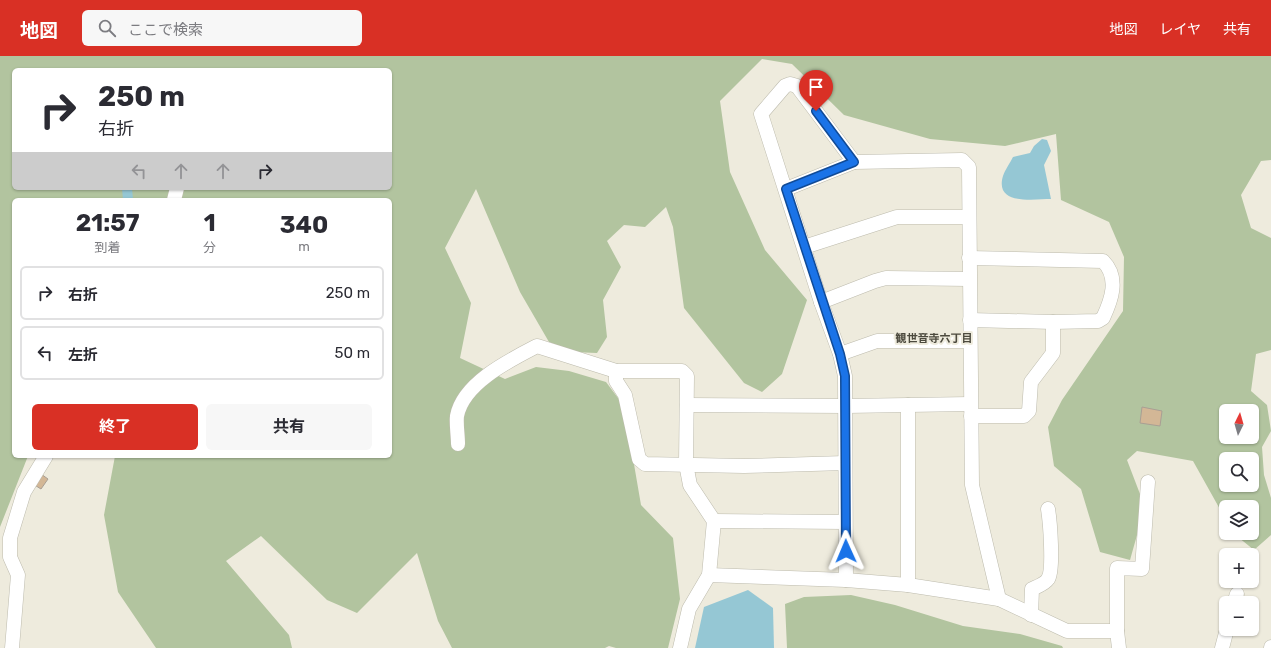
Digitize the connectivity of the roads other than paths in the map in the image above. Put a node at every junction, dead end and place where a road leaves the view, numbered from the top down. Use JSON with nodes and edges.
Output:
{"nodes":[{"id":1,"x":854,"y":162,"type":"junction"},
{"id":2,"x":786,"y":189,"type":"junction"},
{"id":3,"x":969,"y":217,"type":"junction"},
{"id":4,"x":804,"y":247,"type":"junction"},
{"id":5,"x":969,"y":258,"type":"junction"},
{"id":6,"x":969,"y":279,"type":"junction"},
{"id":7,"x":822,"y":302,"type":"junction"},
{"id":8,"x":970,"y":320,"type":"junction"},
{"id":9,"x":1053,"y":322,"type":"junction"},
{"id":10,"x":970,"y":341,"type":"junction"},
{"id":11,"x":840,"y":354,"type":"junction"},
{"id":12,"x":616,"y":370,"type":"junction"},
{"id":13,"x":686,"y":405,"type":"junction"},
{"id":14,"x":908,"y":405,"type":"junction"},
{"id":15,"x":846,"y":406,"type":"junction"},
{"id":16,"x":971,"y":410,"type":"junction"},
{"id":17,"x":458,"y":444,"type":"dead end"},
{"id":18,"x":45,"y":458,"type":"edge"},
{"id":19,"x":845,"y":463,"type":"junction"},
{"id":20,"x":686,"y":464,"type":"junction"},
{"id":21,"x":1148,"y":482,"type":"dead end"},
{"id":22,"x":1048,"y":509,"type":"dead end"},
{"id":23,"x":714,"y":521,"type":"junction"},
{"id":24,"x":845,"y":522,"type":"junction"},
{"id":25,"x":709,"y":575,"type":"junction"},
{"id":26,"x":846,"y":580,"type":"junction"},
{"id":27,"x":908,"y":585,"type":"junction"},
{"id":28,"x":999,"y":599,"type":"junction"},
{"id":29,"x":1031,"y":615,"type":"junction"},
{"id":30,"x":1117,"y":631,"type":"junction"},
{"id":31,"x":1225,"y":636,"type":"edge"},
{"id":32,"x":12,"y":648,"type":"edge"},
{"id":33,"x":680,"y":648,"type":"edge"},
{"id":34,"x":1119,"y":648,"type":"edge"},
{"id":35,"x":1222,"y":648,"type":"edge"}],
"edges":[{"from":1,"to":2,"type":"street"},
{"from":1,"to":2,"type":"street"},
{"from":1,"to":3,"type":"street"},
{"from":2,"to":4,"type":"street"},
{"from":3,"to":4,"type":"street"},
{"from":3,"to":5,"type":"street"},
{"from":4,"to":7,"type":"street"},
{"from":5,"to":6,"type":"street"},
{"from":5,"to":9,"type":"street"},
{"from":6,"to":7,"type":"street"},
{"from":6,"to":8,"type":"street"},
{"from":7,"to":11,"type":"street"},
{"from":8,"to":9,"type":"street"},
{"from":8,"to":10,"type":"street"},
{"from":9,"to":16,"type":"street"},
{"from":10,"to":11,"type":"street"},
{"from":10,"to":16,"type":"street"},
{"from":11,"to":15,"type":"street"},
{"from":12,"to":13,"type":"street"},
{"from":12,"to":17,"type":"street"},
{"from":12,"to":20,"type":"street"},
{"from":13,"to":15,"type":"street"},
{"from":13,"to":20,"type":"street"},
{"from":14,"to":15,"type":"street"},
{"from":14,"to":16,"type":"street"},
{"from":14,"to":27,"type":"street"},
{"from":15,"to":19,"type":"street"},
{"from":16,"to":28,"type":"street"},
{"from":18,"to":32,"type":"street"},
{"from":19,"to":20,"type":"street"},
{"from":19,"to":24,"type":"street"},
{"from":20,"to":23,"type":"street"},
{"from":21,"to":30,"type":"street"},
{"from":22,"to":29,"type":"street"},
{"from":23,"to":24,"type":"street"},
{"from":23,"to":25,"type":"street"},
{"from":24,"to":26,"type":"street"},
{"from":25,"to":26,"type":"street"},
{"from":25,"to":33,"type":"street"},
{"from":26,"to":27,"type":"street"},
{"from":27,"to":28,"type":"street"},
{"from":28,"to":29,"type":"street"},
{"from":29,"to":30,"type":"street"},
{"from":30,"to":34,"type":"street"},
{"from":31,"to":35,"type":"street"}]}
